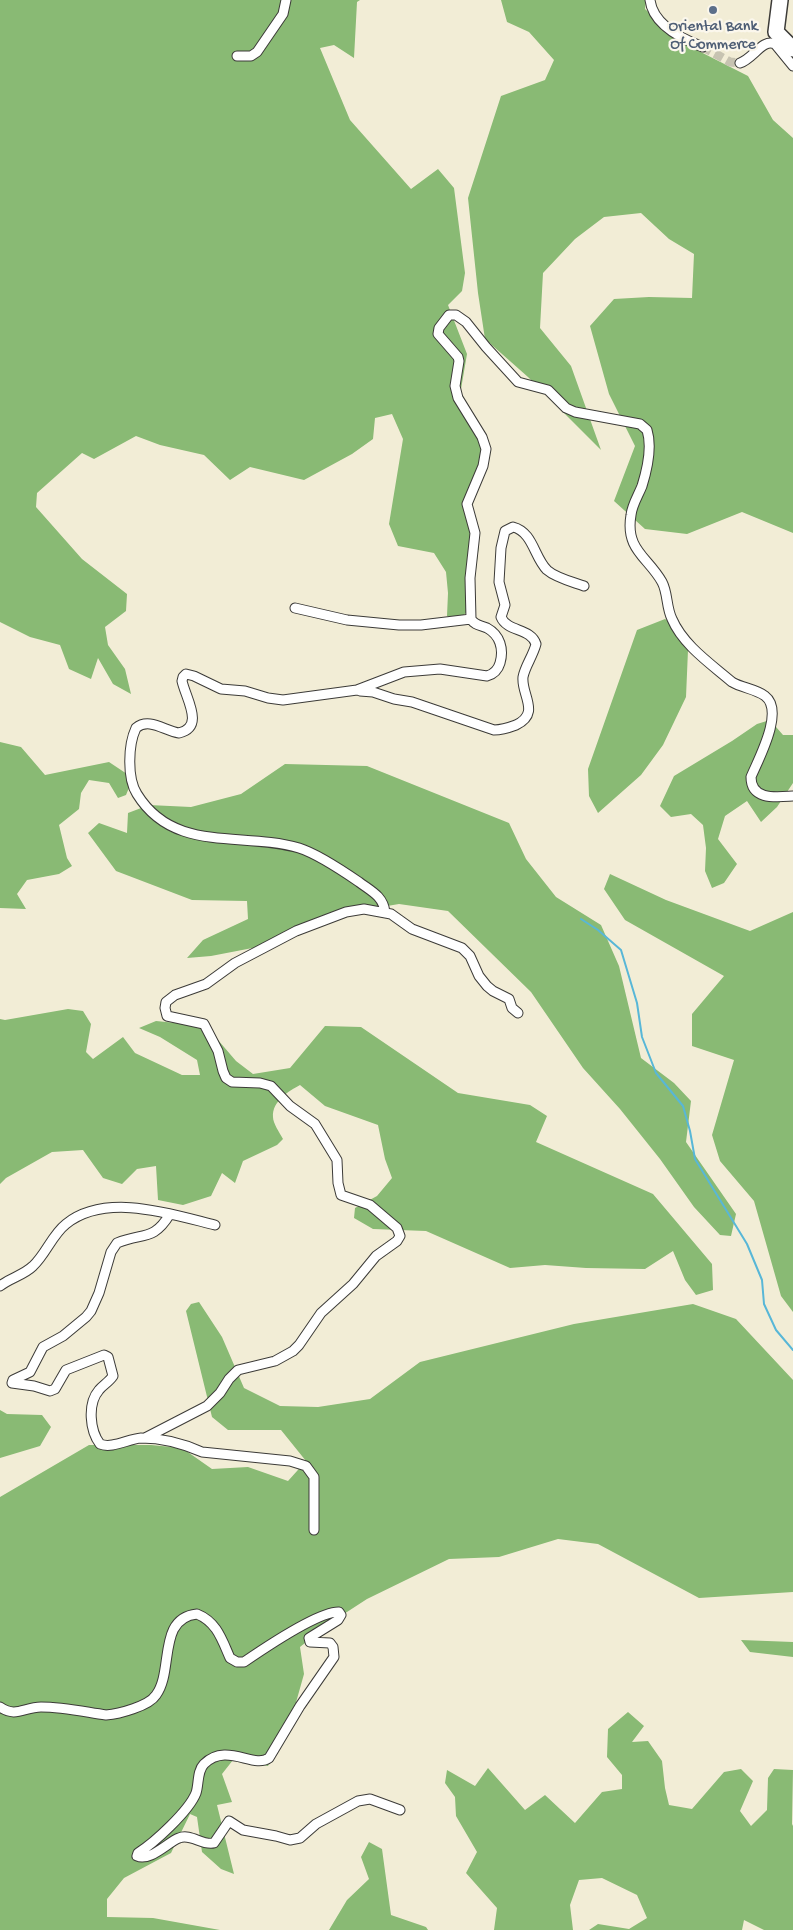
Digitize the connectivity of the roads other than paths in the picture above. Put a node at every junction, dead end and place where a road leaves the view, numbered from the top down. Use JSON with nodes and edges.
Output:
{"nodes":[{"id":1,"x":286,"y":0,"type":"edge"},
{"id":2,"x":650,"y":0,"type":"edge"},
{"id":3,"x":780,"y":0,"type":"edge"},
{"id":4,"x":703,"y":47,"type":"tunnel mouth"},
{"id":5,"x":793,"y":49,"type":"edge"},
{"id":6,"x":237,"y":56,"type":"dead end"},
{"id":7,"x":740,"y":64,"type":"dead end"},
{"id":8,"x":793,"y":66,"type":"edge"},
{"id":9,"x":584,"y":586,"type":"dead end"},
{"id":10,"x":295,"y":608,"type":"dead end"},
{"id":11,"x":471,"y":619,"type":"junction"},
{"id":12,"x":358,"y":690,"type":"junction"},
{"id":13,"x":793,"y":796,"type":"edge"},
{"id":14,"x":385,"y":912,"type":"junction"},
{"id":15,"x":518,"y":1013,"type":"dead end"},
{"id":16,"x":170,"y":1214,"type":"junction"},
{"id":17,"x":215,"y":1224,"type":"dead end"},
{"id":18,"x":0,"y":1286,"type":"edge"},
{"id":19,"x":145,"y":1438,"type":"junction"},
{"id":20,"x":314,"y":1530,"type":"dead end"},
{"id":21,"x":0,"y":1707,"type":"edge"},
{"id":22,"x":400,"y":1810,"type":"dead end"}],
"edges":[{"from":1,"to":6,"type":"street"},
{"from":2,"to":4,"type":"street"},
{"from":3,"to":5,"type":"highway"},
{"from":7,"to":8,"type":"street"},
{"from":9,"to":12,"type":"street"},
{"from":10,"to":11,"type":"street"},
{"from":11,"to":12,"type":"street"},
{"from":11,"to":13,"type":"street"},
{"from":12,"to":14,"type":"street"},
{"from":14,"to":15,"type":"street"},
{"from":14,"to":19,"type":"street"},
{"from":16,"to":17,"type":"street"},
{"from":16,"to":18,"type":"street"},
{"from":16,"to":19,"type":"street"},
{"from":19,"to":20,"type":"street"},
{"from":21,"to":22,"type":"street"}]}
